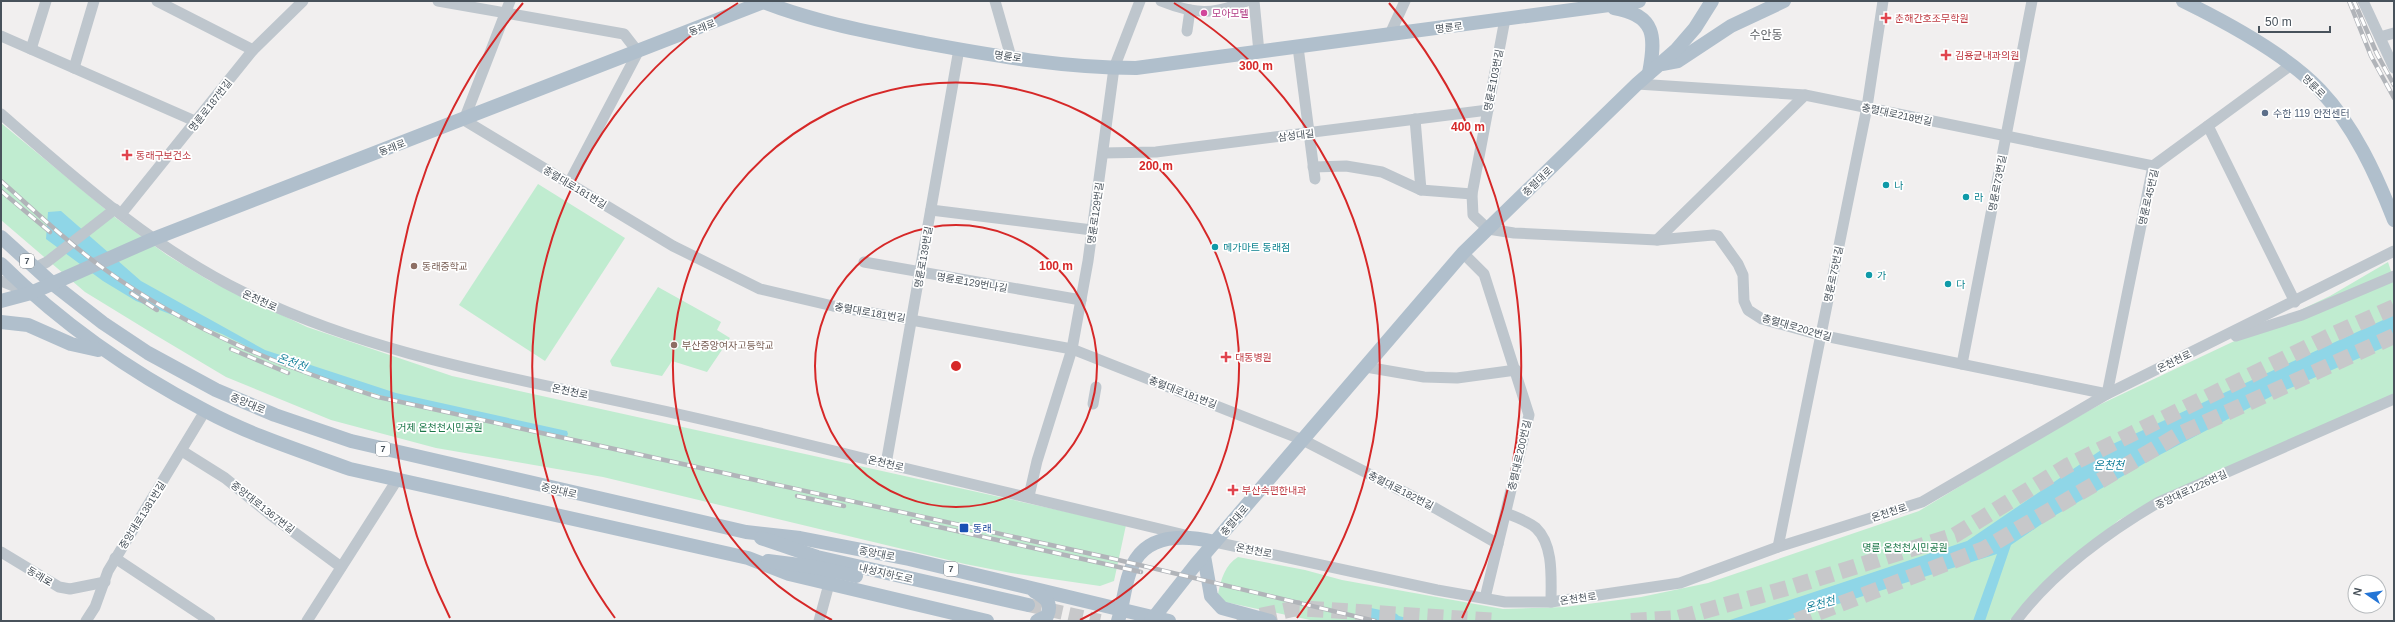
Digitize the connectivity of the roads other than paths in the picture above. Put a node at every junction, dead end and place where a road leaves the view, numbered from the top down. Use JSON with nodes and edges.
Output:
{"nodes":[{"id":1,"x":46,"y":1,"type":"edge"},
{"id":2,"x":94,"y":1,"type":"edge"},
{"id":3,"x":157,"y":1,"type":"edge"},
{"id":4,"x":303,"y":1,"type":"edge"},
{"id":5,"x":438,"y":1,"type":"edge"},
{"id":6,"x":510,"y":1,"type":"edge"},
{"id":7,"x":765,"y":1,"type":"edge"},
{"id":8,"x":995,"y":1,"type":"edge"},
{"id":9,"x":1140,"y":1,"type":"edge"},
{"id":10,"x":1161,"y":1,"type":"edge"},
{"id":11,"x":1247,"y":1,"type":"edge"},
{"id":12,"x":1254,"y":1,"type":"edge"},
{"id":13,"x":1405,"y":1,"type":"edge"},
{"id":14,"x":1639,"y":1,"type":"edge"},
{"id":15,"x":1712,"y":1,"type":"edge"},
{"id":16,"x":1784,"y":1,"type":"edge"},
{"id":17,"x":1883,"y":1,"type":"edge"},
{"id":18,"x":2032,"y":1,"type":"edge"},
{"id":19,"x":2183,"y":1,"type":"edge"},
{"id":20,"x":2363,"y":1,"type":"edge"},
{"id":21,"x":1606,"y":4,"type":"edge"},
{"id":22,"x":1564,"y":6,"type":"edge"},
{"id":23,"x":1190,"y":10,"type":"junction"},
{"id":24,"x":505,"y":14,"type":"junction"},
{"id":25,"x":1505,"y":19,"type":"junction"},
{"id":26,"x":1187,"y":31,"type":"dead end"},
{"id":27,"x":2394,"y":33,"type":"edge"},
{"id":28,"x":1390,"y":34,"type":"junction"},
{"id":29,"x":1,"y":36,"type":"edge"},
{"id":30,"x":2380,"y":38,"type":"junction"},
{"id":31,"x":1298,"y":47,"type":"junction"},
{"id":32,"x":31,"y":49,"type":"junction"},
{"id":33,"x":959,"y":49,"type":"junction"},
{"id":34,"x":252,"y":50,"type":"junction"},
{"id":35,"x":638,"y":52,"type":"junction"},
{"id":36,"x":1259,"y":52,"type":"junction"},
{"id":37,"x":1011,"y":57,"type":"junction"},
{"id":38,"x":2291,"y":65,"type":"junction"},
{"id":39,"x":74,"y":68,"type":"junction"},
{"id":40,"x":1114,"y":68,"type":"junction"},
{"id":41,"x":2394,"y":68,"type":"edge"},
{"id":42,"x":1654,"y":69,"type":"junction"},
{"id":43,"x":1637,"y":84,"type":"junction"},
{"id":44,"x":1805,"y":95,"type":"junction"},
{"id":45,"x":1867,"y":107,"type":"junction"},
{"id":46,"x":1488,"y":110,"type":"junction"},
{"id":47,"x":1,"y":114,"type":"edge"},
{"id":48,"x":1415,"y":119,"type":"junction"},
{"id":49,"x":464,"y":120,"type":"junction"},
{"id":50,"x":197,"y":122,"type":"junction"},
{"id":51,"x":2208,"y":126,"type":"junction"},
{"id":52,"x":1309,"y":133,"type":"junction"},
{"id":53,"x":2006,"y":136,"type":"junction"},
{"id":54,"x":1103,"y":152,"type":"junction"},
{"id":55,"x":2153,"y":166,"type":"junction"},
{"id":56,"x":1313,"y":167,"type":"junction"},
{"id":57,"x":1315,"y":179,"type":"dead end"},
{"id":58,"x":569,"y":183,"type":"junction"},
{"id":59,"x":1421,"y":190,"type":"junction"},
{"id":60,"x":1472,"y":194,"type":"junction"},
{"id":61,"x":931,"y":210,"type":"junction"},
{"id":62,"x":118,"y":212,"type":"junction"},
{"id":63,"x":2394,"y":220,"type":"edge"},
{"id":64,"x":1488,"y":229,"type":"junction"},
{"id":65,"x":1092,"y":230,"type":"junction"},
{"id":66,"x":1,"y":237,"type":"edge"},
{"id":67,"x":150,"y":240,"type":"junction"},
{"id":68,"x":1657,"y":240,"type":"junction"},
{"id":69,"x":2394,"y":251,"type":"edge"},
{"id":70,"x":1463,"y":253,"type":"junction"},
{"id":71,"x":864,"y":262,"type":"dead end"},
{"id":72,"x":1,"y":264,"type":"edge"},
{"id":73,"x":35,"y":268,"type":"junction"},
{"id":74,"x":920,"y":273,"type":"junction"},
{"id":75,"x":2394,"y":276,"type":"edge"},
{"id":76,"x":1,"y":281,"type":"edge"},
{"id":77,"x":53,"y":284,"type":"junction"},
{"id":78,"x":30,"y":293,"type":"junction"},
{"id":79,"x":1081,"y":300,"type":"junction"},
{"id":80,"x":1,"y":301,"type":"edge"},
{"id":81,"x":2295,"y":302,"type":"junction"},
{"id":82,"x":912,"y":319,"type":"junction"},
{"id":83,"x":1,"y":322,"type":"edge"},
{"id":84,"x":1820,"y":335,"type":"junction"},
{"id":85,"x":1072,"y":349,"type":"junction"},
{"id":86,"x":2198,"y":349,"type":"junction"},
{"id":87,"x":103,"y":351,"type":"junction"},
{"id":88,"x":1962,"y":364,"type":"junction"},
{"id":89,"x":1366,"y":366,"type":"junction"},
{"id":90,"x":1516,"y":370,"type":"junction"},
{"id":91,"x":1096,"y":387,"type":"dead end"},
{"id":92,"x":2107,"y":394,"type":"junction"},
{"id":93,"x":2394,"y":399,"type":"edge"},
{"id":94,"x":1093,"y":404,"type":"dead end"},
{"id":95,"x":205,"y":411,"type":"junction"},
{"id":96,"x":1303,"y":440,"type":"junction"},
{"id":97,"x":182,"y":451,"type":"junction"},
{"id":98,"x":886,"y":464,"type":"junction"},
{"id":99,"x":397,"y":480,"type":"junction"},
{"id":100,"x":1029,"y":496,"type":"junction"},
{"id":101,"x":1506,"y":513,"type":"junction"},
{"id":102,"x":746,"y":532,"type":"junction"},
{"id":103,"x":1197,"y":538,"type":"junction"},
{"id":104,"x":1498,"y":544,"type":"junction"},
{"id":105,"x":1778,"y":547,"type":"junction"},
{"id":106,"x":1208,"y":550,"type":"junction"},
{"id":107,"x":1,"y":552,"type":"edge"},
{"id":108,"x":115,"y":558,"type":"junction"},
{"id":109,"x":748,"y":558,"type":"junction"},
{"id":110,"x":816,"y":562,"type":"junction"},
{"id":111,"x":341,"y":567,"type":"junction"},
{"id":112,"x":105,"y":582,"type":"junction"},
{"id":113,"x":829,"y":584,"type":"junction"},
{"id":114,"x":1028,"y":588,"type":"junction"},
{"id":115,"x":1485,"y":598,"type":"junction"},
{"id":116,"x":1552,"y":602,"type":"junction"},
{"id":117,"x":1030,"y":613,"type":"edge"},
{"id":118,"x":1120,"y":615,"type":"edge"},
{"id":119,"x":960,"y":618,"type":"edge"},
{"id":120,"x":1152,"y":619,"type":"edge"},
{"id":121,"x":86,"y":621,"type":"edge"},
{"id":122,"x":210,"y":621,"type":"edge"},
{"id":123,"x":307,"y":621,"type":"edge"},
{"id":124,"x":819,"y":621,"type":"edge"},
{"id":125,"x":987,"y":621,"type":"edge"},
{"id":126,"x":1169,"y":621,"type":"edge"},
{"id":127,"x":1270,"y":621,"type":"edge"},
{"id":128,"x":2016,"y":621,"type":"edge"}],
"edges":[{"from":1,"to":32,"type":"street"},
{"from":2,"to":39,"type":"street"},
{"from":3,"to":34,"type":"street"},
{"from":4,"to":34,"type":"street","name":"명륜로187번길"},
{"from":5,"to":24,"type":"street"},
{"from":6,"to":24,"type":"street"},
{"from":7,"to":33,"type":"main road","name":"명륜로"},
{"from":7,"to":35,"type":"main road","name":"동래로"},
{"from":8,"to":37,"type":"street"},
{"from":9,"to":40,"type":"street","name":"명륜로129번길"},
{"from":10,"to":23,"type":"street"},
{"from":11,"to":23,"type":"street"},
{"from":12,"to":36,"type":"street"},
{"from":13,"to":28,"type":"street"},
{"from":14,"to":21,"type":"main road","name":"명륜로"},
{"from":15,"to":42,"type":"main road","name":"충렬대로"},
{"from":16,"to":42,"type":"main road"},
{"from":17,"to":45,"type":"street","name":"명륜로75번길"},
{"from":18,"to":53,"type":"street","name":"명륜로73번길"},
{"from":19,"to":38,"type":"main road","name":"명륜로"},
{"from":20,"to":30,"type":"street"},
{"from":21,"to":22,"type":"main road","name":"명륜로"},
{"from":21,"to":42,"type":"main road"},
{"from":22,"to":25,"type":"main road","name":"명륜로"},
{"from":23,"to":26,"type":"street"},
{"from":24,"to":35,"type":"street"},
{"from":24,"to":49,"type":"street"},
{"from":25,"to":28,"type":"main road","name":"명륜로"},
{"from":25,"to":46,"type":"street","name":"명륜로103번길"},
{"from":27,"to":30,"type":"street"},
{"from":28,"to":31,"type":"main road","name":"명륜로"},
{"from":29,"to":32,"type":"street"},
{"from":30,"to":41,"type":"street"},
{"from":31,"to":36,"type":"main road","name":"명륜로"},
{"from":31,"to":52,"type":"street"},
{"from":32,"to":39,"type":"street"},
{"from":33,"to":37,"type":"main road","name":"명륜로"},
{"from":33,"to":61,"type":"street","name":"명륜로139번길"},
{"from":34,"to":50,"type":"street","name":"명륜로187번길"},
{"from":35,"to":49,"type":"main road","name":"동래로"},
{"from":35,"to":58,"type":"street"},
{"from":36,"to":40,"type":"main road","name":"명륜로"},
{"from":37,"to":40,"type":"main road","name":"명륜로"},
{"from":38,"to":51,"type":"street","name":"명륜로45번길"},
{"from":38,"to":63,"type":"main road","name":"명륜로"},
{"from":39,"to":50,"type":"street"},
{"from":40,"to":54,"type":"street","name":"명륜로129번길"},
{"from":42,"to":43,"type":"main road","name":"충렬대로"},
{"from":43,"to":44,"type":"street","name":"충렬대로218번길"},
{"from":43,"to":64,"type":"main road","name":"충렬대로"},
{"from":44,"to":45,"type":"street","name":"충렬대로218번길"},
{"from":44,"to":68,"type":"street"},
{"from":45,"to":53,"type":"street","name":"충렬대로218번길"},
{"from":45,"to":84,"type":"street","name":"명륜로75번길"},
{"from":46,"to":48,"type":"street","name":"삼성대길"},
{"from":46,"to":60,"type":"street","name":"명륜로103번길"},
{"from":47,"to":62,"type":"street","name":"온천천로"},
{"from":48,"to":52,"type":"street","name":"삼성대길"},
{"from":48,"to":59,"type":"street"},
{"from":49,"to":58,"type":"street","name":"충렬대로181번길"},
{"from":49,"to":67,"type":"main road","name":"동래로"},
{"from":50,"to":62,"type":"street","name":"명륜로187번길"},
{"from":51,"to":55,"type":"street","name":"명륜로45번길"},
{"from":51,"to":81,"type":"street"},
{"from":52,"to":54,"type":"street","name":"삼성대길"},
{"from":52,"to":56,"type":"street"},
{"from":53,"to":55,"type":"street","name":"충렬대로218번길"},
{"from":53,"to":88,"type":"street","name":"명륜로73번길"},
{"from":54,"to":65,"type":"street","name":"명륜로129번길"},
{"from":55,"to":92,"type":"street","name":"명륜로45번길"},
{"from":56,"to":57,"type":"street"},
{"from":56,"to":59,"type":"street"},
{"from":58,"to":82,"type":"street","name":"충렬대로181번길"},
{"from":59,"to":60,"type":"street"},
{"from":60,"to":64,"type":"street","name":"명륜로103번길"},
{"from":61,"to":65,"type":"street"},
{"from":61,"to":74,"type":"street","name":"명륜로139번길"},
{"from":62,"to":67,"type":"street","name":"온천천로"},
{"from":62,"to":73,"type":"street","name":"명륜로187번길"},
{"from":64,"to":68,"type":"street","name":"충렬대로202번길"},
{"from":64,"to":70,"type":"main road","name":"충렬대로"},
{"from":65,"to":79,"type":"street","name":"명륜로129번길"},
{"from":66,"to":73,"type":"main road","name":"중앙대로","number":"7"},
{"from":67,"to":77,"type":"main road","name":"동래로"},
{"from":67,"to":98,"type":"street","name":"온천천로"},
{"from":68,"to":84,"type":"street","name":"충렬대로202번길"},
{"from":69,"to":81,"type":"street","name":"온천천로"},
{"from":70,"to":89,"type":"main road","name":"충렬대로"},
{"from":70,"to":90,"type":"street","name":"충렬대로200번길"},
{"from":71,"to":74,"type":"street","name":"명륜로129번나길"},
{"from":72,"to":78,"type":"main road","number":"7"},
{"from":73,"to":77,"type":"main road","name":"중앙대로","number":"7"},
{"from":74,"to":79,"type":"street","name":"명륜로129번나길"},
{"from":74,"to":82,"type":"street","name":"명륜로139번길"},
{"from":75,"to":86,"type":"street","name":"온천천로"},
{"from":76,"to":78,"type":"street"},
{"from":77,"to":78,"type":"main road"},
{"from":77,"to":102,"type":"main road","name":"중앙대로","number":"7"},
{"from":78,"to":80,"type":"main road"},
{"from":78,"to":87,"type":"main road"},
{"from":79,"to":85,"type":"street","name":"명륜로129번길"},
{"from":81,"to":86,"type":"street","name":"온천천로"},
{"from":82,"to":85,"type":"street","name":"충렬대로181번길"},
{"from":82,"to":98,"type":"street","name":"명륜로139번길"},
{"from":83,"to":87,"type":"main road"},
{"from":84,"to":88,"type":"street","name":"충렬대로202번길"},
{"from":84,"to":105,"type":"street","name":"명륜로75번길"},
{"from":85,"to":96,"type":"street","name":"충렬대로181번길"},
{"from":85,"to":100,"type":"street","name":"명륜로129번길"},
{"from":86,"to":92,"type":"street","name":"온천천로"},
{"from":87,"to":95,"type":"main road"},
{"from":88,"to":92,"type":"street","name":"충렬대로202번길"},
{"from":89,"to":90,"type":"street"},
{"from":89,"to":96,"type":"main road","name":"충렬대로"},
{"from":90,"to":101,"type":"street","name":"충렬대로200번길"},
{"from":91,"to":94,"type":"street"},
{"from":92,"to":105,"type":"street","name":"온천천로"},
{"from":93,"to":128,"type":"street","name":"중앙대로1226번길"},
{"from":95,"to":97,"type":"street","name":"중앙대로1381번길"},
{"from":95,"to":99,"type":"main road"},
{"from":96,"to":104,"type":"street","name":"충렬대로182번길"},
{"from":96,"to":106,"type":"main road","name":"충렬대로"},
{"from":97,"to":108,"type":"street","name":"중앙대로1381번길"},
{"from":97,"to":111,"type":"street","name":"중앙대로1367번길"},
{"from":98,"to":100,"type":"street","name":"온천천로"},
{"from":99,"to":109,"type":"main road"},
{"from":99,"to":111,"type":"street"},
{"from":100,"to":103,"type":"street","name":"온천천로"},
{"from":101,"to":104,"type":"street","name":"충렬대로200번길"},
{"from":101,"to":116,"type":"street","name":"온천천로"},
{"from":102,"to":110,"type":"main road","name":"내성지하도로"},
{"from":102,"to":114,"type":"main road","name":"중앙대로","number":"7"},
{"from":103,"to":106,"type":"main road"},
{"from":103,"to":118,"type":"main road"},
{"from":104,"to":115,"type":"street","name":"충렬대로200번길"},
{"from":105,"to":116,"type":"street","name":"온천천로"},
{"from":106,"to":115,"type":"street","name":"온천천로"},
{"from":106,"to":120,"type":"main road","name":"충렬대로"},
{"from":106,"to":127,"type":"main road"},
{"from":107,"to":112,"type":"street","name":"동래로"},
{"from":108,"to":112,"type":"street","name":"중앙대로1381번길"},
{"from":108,"to":122,"type":"street"},
{"from":109,"to":110,"type":"main road","name":"내성지하도로"},
{"from":109,"to":113,"type":"main road"},
{"from":110,"to":117,"type":"main road","name":"내성지하도로","number":"7"},
{"from":111,"to":123,"type":"street"},
{"from":112,"to":121,"type":"street","name":"중앙대로1381번길"},
{"from":113,"to":119,"type":"main road"},
{"from":113,"to":124,"type":"street"},
{"from":114,"to":117,"type":"main road"},
{"from":114,"to":118,"type":"main road","name":"중앙대로","number":"7"},
{"from":115,"to":116,"type":"street","name":"온천천로"},
{"from":118,"to":120,"type":"main road","name":"중앙대로","number":"7"},
{"from":119,"to":125,"type":"main road"},
{"from":120,"to":126,"type":"main road","name":"중앙대로"}]}
